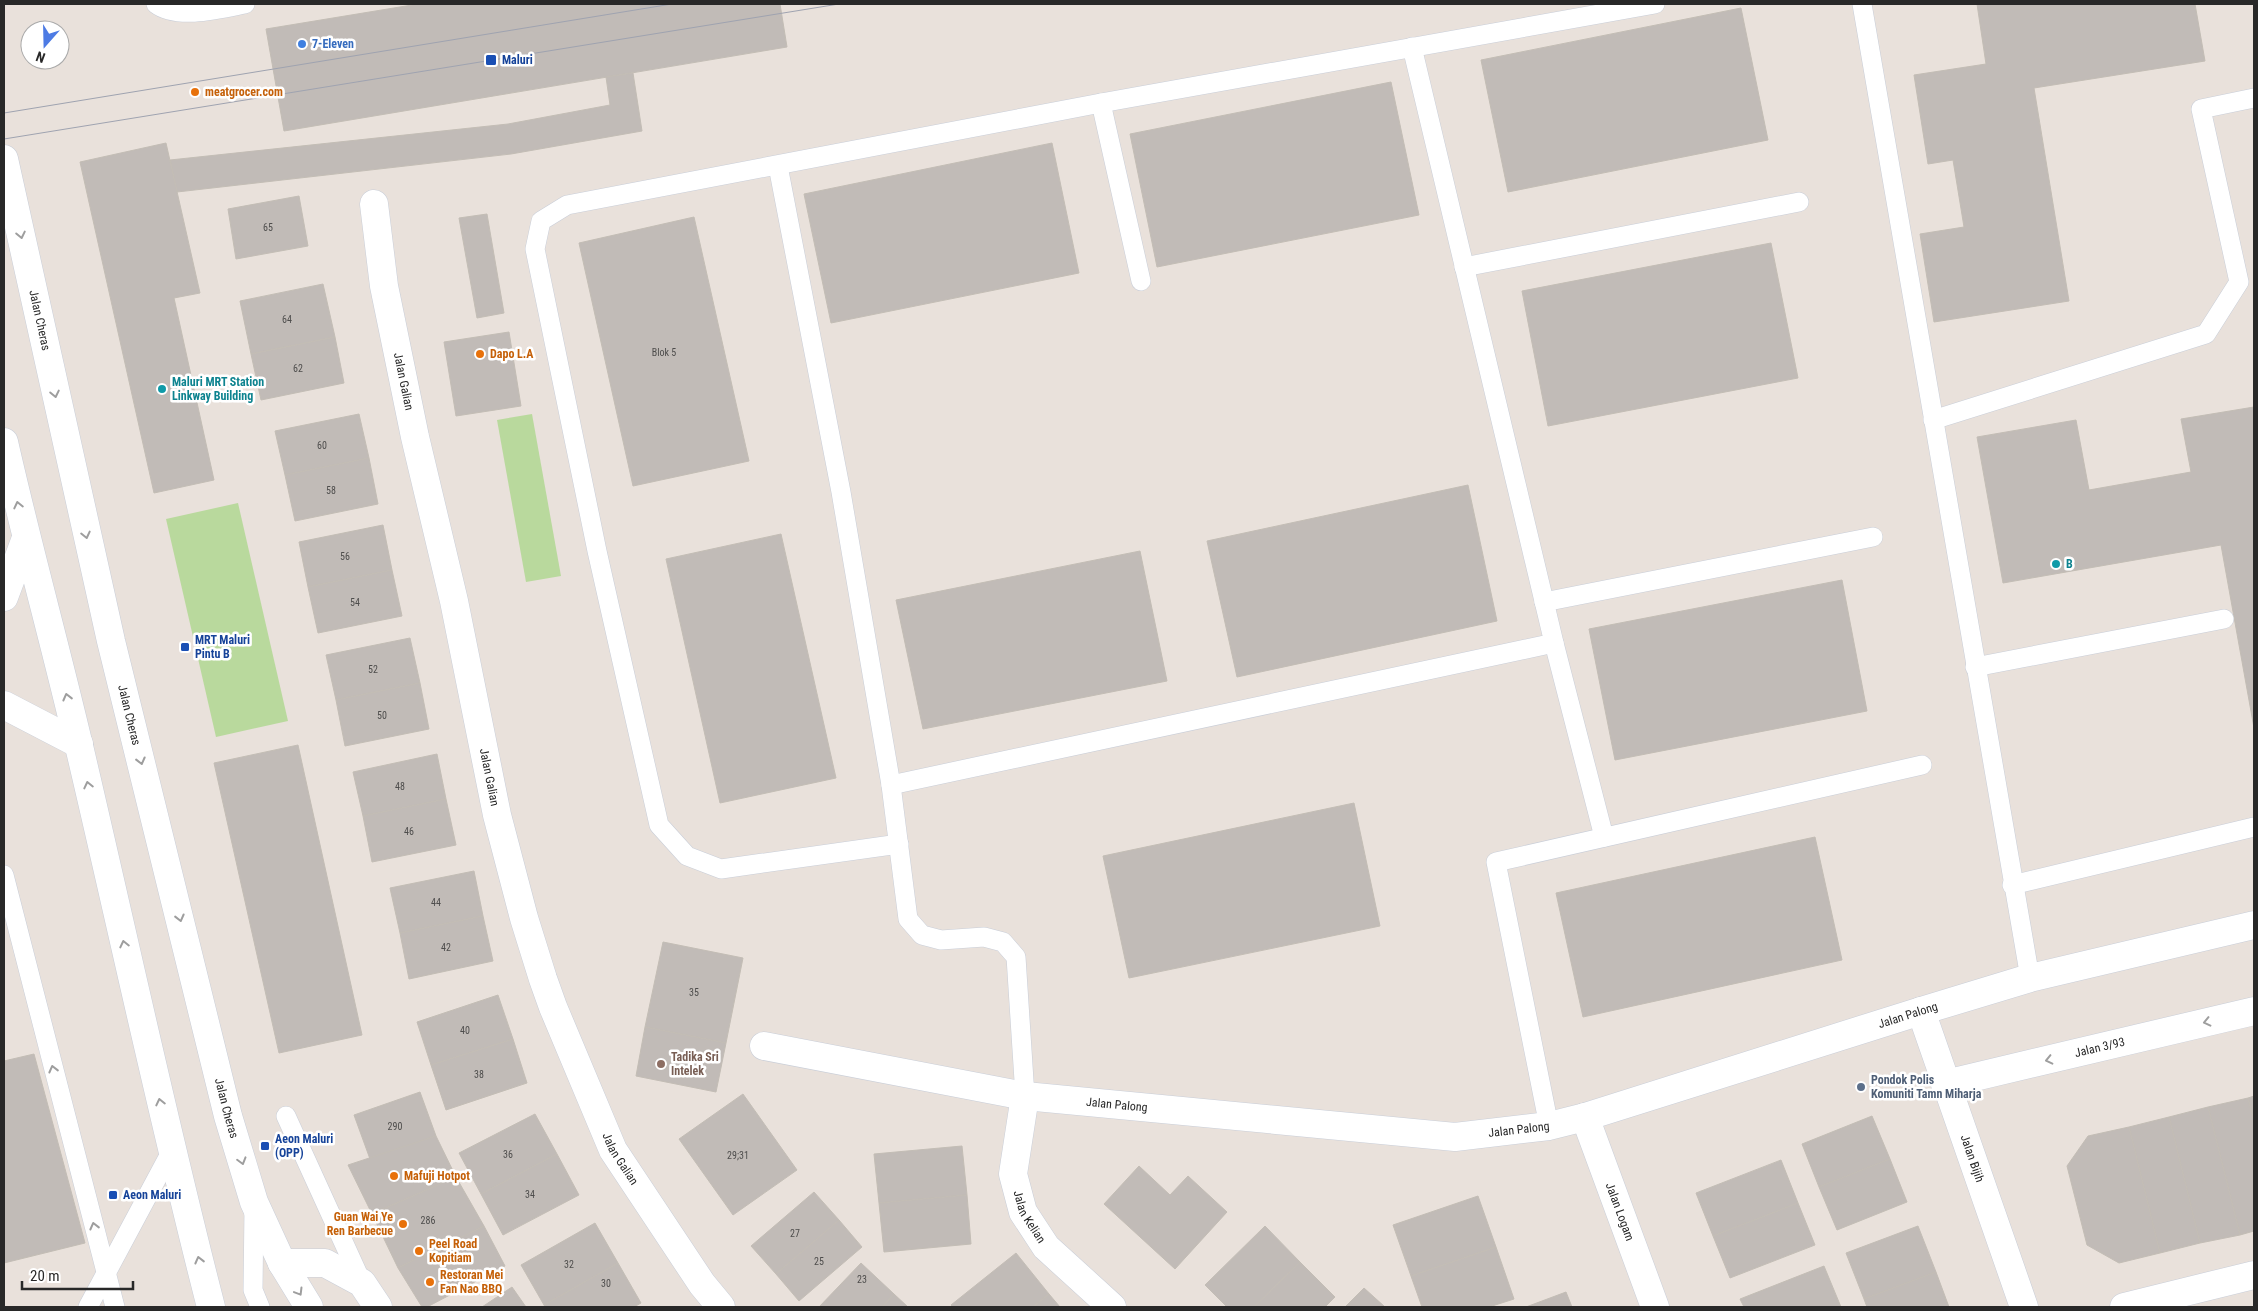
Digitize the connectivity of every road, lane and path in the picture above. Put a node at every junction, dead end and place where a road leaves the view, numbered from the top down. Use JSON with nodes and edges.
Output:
{"nodes":[{"id":1,"x":156,"y":4,"type":"edge"},
{"id":2,"x":245,"y":4,"type":"edge"},
{"id":3,"x":1655,"y":4,"type":"edge"},
{"id":4,"x":1862,"y":4,"type":"edge"},
{"id":5,"x":1412,"y":47,"type":"junction"},
{"id":6,"x":2254,"y":98,"type":"edge"},
{"id":7,"x":1101,"y":103,"type":"junction"},
{"id":8,"x":4,"y":159,"type":"edge"},
{"id":9,"x":778,"y":166,"type":"junction"},
{"id":10,"x":1799,"y":202,"type":"dead end"},
{"id":11,"x":374,"y":204,"type":"dead end"},
{"id":12,"x":1464,"y":267,"type":"junction"},
{"id":13,"x":1141,"y":281,"type":"dead end"},
{"id":14,"x":1933,"y":420,"type":"junction"},
{"id":15,"x":4,"y":442,"type":"edge"},
{"id":16,"x":1873,"y":537,"type":"dead end"},
{"id":17,"x":26,"y":538,"type":"junction"},
{"id":18,"x":4,"y":597,"type":"edge"},
{"id":19,"x":1544,"y":602,"type":"junction"},
{"id":20,"x":2224,"y":619,"type":"dead end"},
{"id":21,"x":1554,"y":643,"type":"junction"},
{"id":22,"x":1975,"y":667,"type":"junction"},
{"id":23,"x":4,"y":705,"type":"edge"},
{"id":24,"x":79,"y":744,"type":"junction"},
{"id":25,"x":1922,"y":765,"type":"dead end"},
{"id":26,"x":891,"y":785,"type":"junction"},
{"id":27,"x":2254,"y":827,"type":"edge"},
{"id":28,"x":1604,"y":837,"type":"junction"},
{"id":29,"x":899,"y":844,"type":"junction"},
{"id":30,"x":4,"y":875,"type":"edge"},
{"id":31,"x":2012,"y":885,"type":"junction"},
{"id":32,"x":2254,"y":925,"type":"edge"},
{"id":33,"x":2030,"y":978,"type":"junction"},
{"id":34,"x":1920,"y":1011,"type":"junction"},
{"id":35,"x":2254,"y":1011,"type":"edge"},
{"id":36,"x":764,"y":1046,"type":"dead end"},
{"id":37,"x":1946,"y":1084,"type":"junction"},
{"id":38,"x":1026,"y":1096,"type":"junction"},
{"id":39,"x":286,"y":1116,"type":"dead end"},
{"id":40,"x":1585,"y":1118,"type":"junction"},
{"id":41,"x":1549,"y":1126,"type":"junction"},
{"id":42,"x":171,"y":1152,"type":"junction"},
{"id":43,"x":254,"y":1202,"type":"junction"},
{"id":44,"x":282,"y":1263,"type":"junction"},
{"id":45,"x":106,"y":1273,"type":"junction"},
{"id":46,"x":2254,"y":1275,"type":"edge"},
{"id":47,"x":362,"y":1283,"type":"junction"},
{"id":48,"x":88,"y":1307,"type":"edge"},
{"id":49,"x":115,"y":1307,"type":"edge"},
{"id":50,"x":211,"y":1307,"type":"edge"},
{"id":51,"x":260,"y":1307,"type":"edge"},
{"id":52,"x":309,"y":1307,"type":"edge"},
{"id":53,"x":378,"y":1307,"type":"edge"},
{"id":54,"x":721,"y":1307,"type":"edge"},
{"id":55,"x":1112,"y":1307,"type":"edge"},
{"id":56,"x":1655,"y":1307,"type":"edge"},
{"id":57,"x":2024,"y":1307,"type":"edge"},
{"id":58,"x":2124,"y":1307,"type":"edge"}],
"edges":[{"from":1,"to":2,"type":"lane"},
{"from":3,"to":5,"type":"lane"},
{"from":4,"to":14,"type":"lane"},
{"from":5,"to":7,"type":"lane"},
{"from":5,"to":12,"type":"lane"},
{"from":6,"to":14,"type":"lane"},
{"from":7,"to":9,"type":"lane"},
{"from":7,"to":13,"type":"lane"},
{"from":8,"to":43,"type":"street","name":"Jalan Cheras","one_way":true},
{"from":9,"to":26,"type":"lane"},
{"from":9,"to":29,"type":"lane"},
{"from":10,"to":12,"type":"lane"},
{"from":11,"to":54,"type":"street","name":"Jalan Galian"},
{"from":12,"to":19,"type":"lane"},
{"from":14,"to":22,"type":"lane"},
{"from":17,"to":15,"type":"street","one_way":true},
{"from":16,"to":19,"type":"lane"},
{"from":17,"to":18,"type":"street"},
{"from":24,"to":17,"type":"street","one_way":true},
{"from":19,"to":21,"type":"lane"},
{"from":20,"to":22,"type":"lane"},
{"from":21,"to":26,"type":"lane"},
{"from":21,"to":28,"type":"lane"},
{"from":22,"to":31,"type":"lane"},
{"from":23,"to":24,"type":"street"},
{"from":42,"to":24,"type":"street","one_way":true},
{"from":25,"to":28,"type":"lane"},
{"from":26,"to":29,"type":"lane"},
{"from":27,"to":31,"type":"lane"},
{"from":28,"to":41,"type":"lane"},
{"from":29,"to":38,"type":"lane"},
{"from":45,"to":30,"type":"lane","one_way":true},
{"from":31,"to":33,"type":"lane"},
{"from":32,"to":33,"type":"street","name":"Jalan Palong"},
{"from":33,"to":34,"type":"street","name":"Jalan Palong"},
{"from":34,"to":37,"type":"street","name":"Jalan Bijih"},
{"from":34,"to":40,"type":"street","name":"Jalan Palong"},
{"from":35,"to":37,"type":"street","name":"Jalan 3/93","one_way":true},
{"from":36,"to":38,"type":"street","name":"Jalan Palong"},
{"from":37,"to":57,"type":"street","name":"Jalan Bijih"},
{"from":38,"to":41,"type":"street","name":"Jalan Palong"},
{"from":38,"to":55,"type":"street","name":"Jalan Kelian"},
{"from":39,"to":47,"type":"lane"},
{"from":40,"to":41,"type":"street","name":"Jalan Palong"},
{"from":40,"to":56,"type":"street","name":"Jalan Logam"},
{"from":42,"to":45,"type":"lane"},
{"from":50,"to":42,"type":"street","one_way":true},
{"from":43,"to":44,"type":"street","name":"Jalan Cheras"},
{"from":43,"to":51,"type":"lane"},
{"from":44,"to":47,"type":"street"},
{"from":44,"to":52,"type":"street","name":"Jalan Cheras","one_way":true},
{"from":45,"to":48,"type":"lane"},
{"from":45,"to":49,"type":"lane"},
{"from":46,"to":58,"type":"street"},
{"from":47,"to":53,"type":"street"}]}
